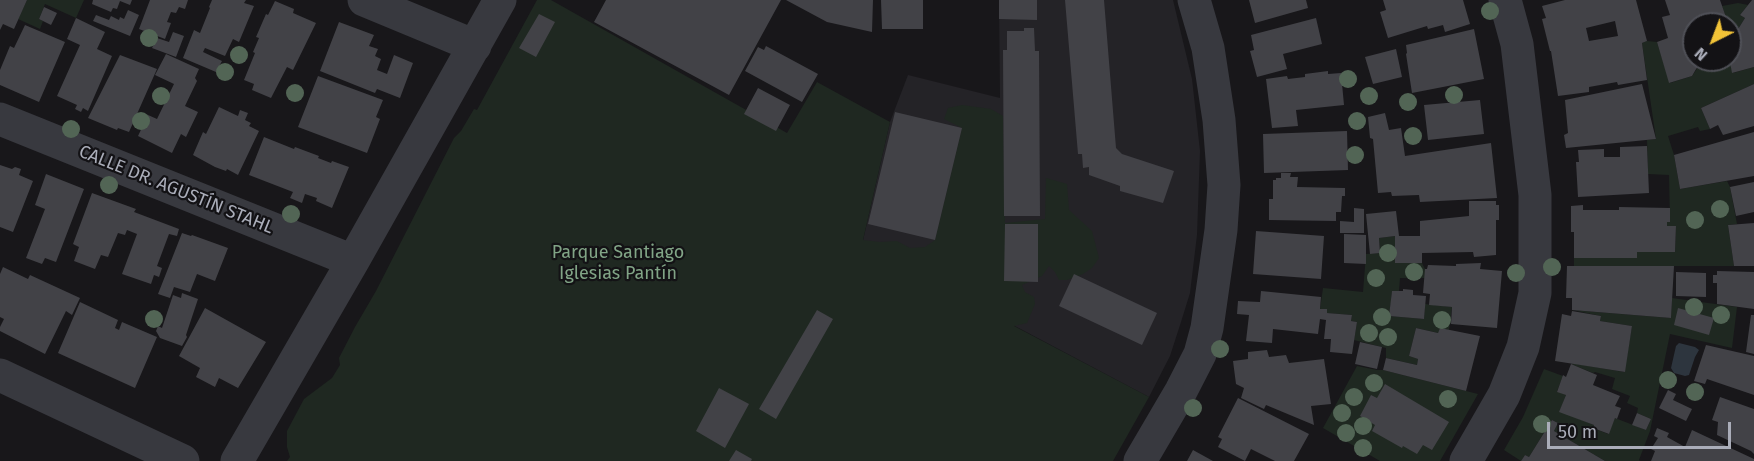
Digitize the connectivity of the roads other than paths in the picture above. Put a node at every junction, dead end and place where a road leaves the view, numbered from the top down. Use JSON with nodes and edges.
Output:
{"nodes":[{"id":1,"x":364,"y":0,"type":"edge"},
{"id":2,"x":500,"y":0,"type":"edge"},
{"id":3,"x":1194,"y":0,"type":"edge"},
{"id":4,"x":1505,"y":0,"type":"edge"},
{"id":5,"x":475,"y":46,"type":"junction"},
{"id":6,"x":0,"y":118,"type":"edge"},
{"id":7,"x":353,"y":261,"type":"junction"},
{"id":8,"x":0,"y":375,"type":"edge"},
{"id":9,"x":183,"y":461,"type":"edge"},
{"id":10,"x":237,"y":461,"type":"edge"},
{"id":11,"x":1140,"y":461,"type":"edge"},
{"id":12,"x":1466,"y":461,"type":"edge"}],
"edges":[{"from":1,"to":5,"type":"street"},
{"from":2,"to":5,"type":"street"},
{"from":3,"to":11,"type":"street"},
{"from":4,"to":12,"type":"street"},
{"from":5,"to":7,"type":"street"},
{"from":6,"to":7,"type":"street","name":"CALLE DR. AGUSTÍN STAHL"},
{"from":7,"to":10,"type":"street"},
{"from":8,"to":9,"type":"street"}]}
